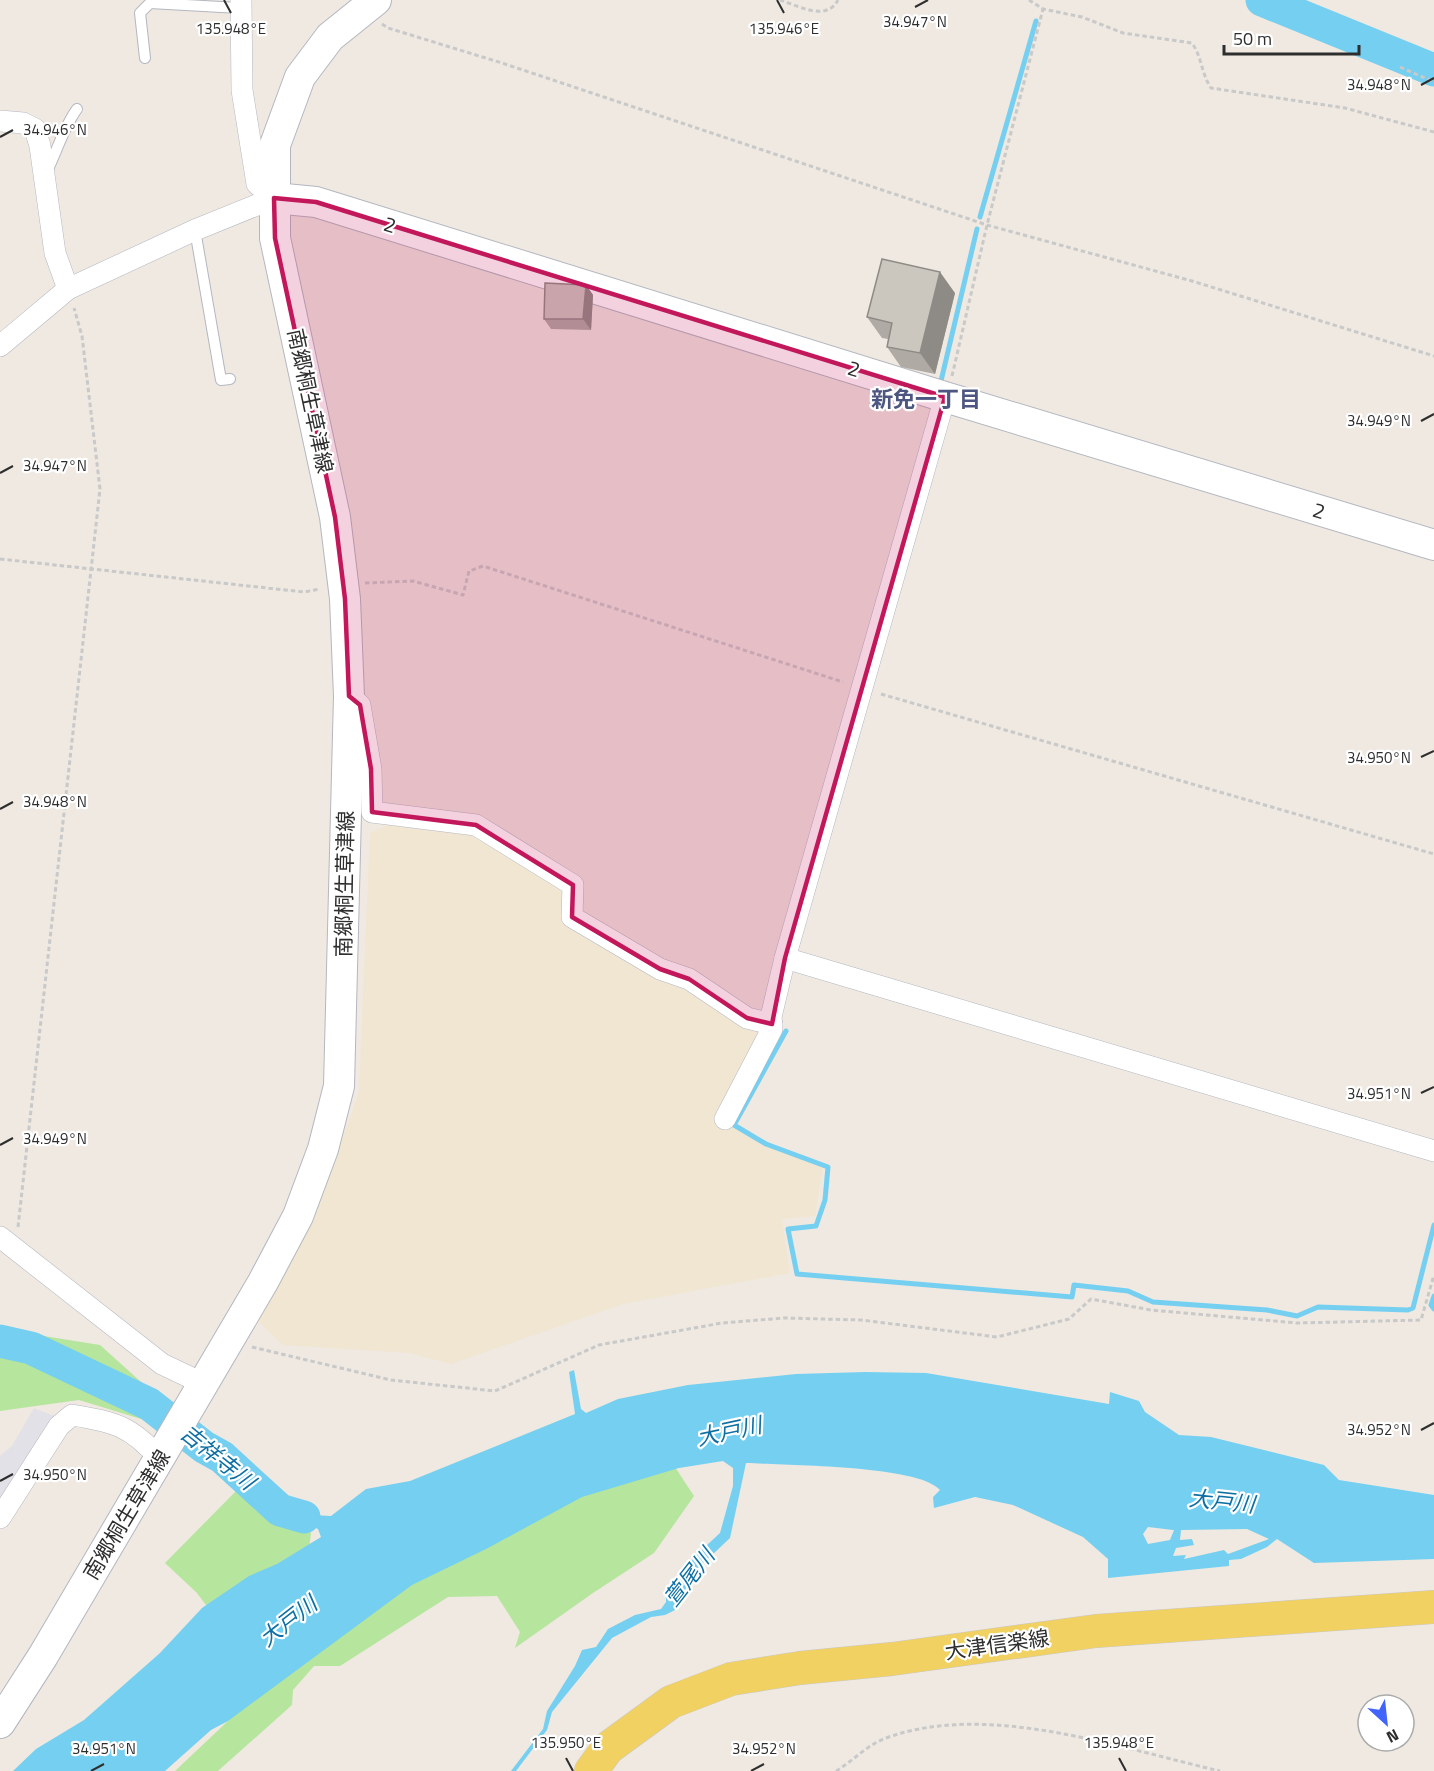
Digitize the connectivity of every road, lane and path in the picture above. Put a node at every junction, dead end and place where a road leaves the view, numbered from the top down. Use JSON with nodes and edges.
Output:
{"nodes":[{"id":1,"x":780,"y":0,"type":"edge"},
{"id":2,"x":838,"y":0,"type":"edge"},
{"id":3,"x":1029,"y":0,"type":"edge"},
{"id":4,"x":240,"y":4,"type":"edge"},
{"id":5,"x":370,"y":5,"type":"edge"},
{"id":6,"x":1043,"y":9,"type":"junction"},
{"id":7,"x":144,"y":58,"type":"dead end"},
{"id":8,"x":1400,"y":67,"type":"dead end"},
{"id":9,"x":1434,"y":82,"type":"edge"},
{"id":10,"x":77,"y":109,"type":"dead end"},
{"id":11,"x":0,"y":121,"type":"edge"},
{"id":12,"x":1434,"y":132,"type":"edge"},
{"id":13,"x":44,"y":178,"type":"junction"},
{"id":14,"x":274,"y":198,"type":"junction"},
{"id":15,"x":987,"y":225,"type":"junction"},
{"id":16,"x":195,"y":230,"type":"junction"},
{"id":17,"x":68,"y":289,"type":"junction"},
{"id":18,"x":0,"y":346,"type":"edge"},
{"id":19,"x":1434,"y":356,"type":"edge"},
{"id":20,"x":230,"y":379,"type":"dead end"},
{"id":21,"x":945,"y":398,"type":"junction"},
{"id":22,"x":1434,"y":545,"type":"edge"},
{"id":23,"x":0,"y":559,"type":"edge"},
{"id":24,"x":89,"y":570,"type":"junction"},
{"id":25,"x":344,"y":586,"type":"junction"},
{"id":26,"x":349,"y":696,"type":"junction"},
{"id":27,"x":785,"y":958,"type":"junction"},
{"id":28,"x":772,"y":1024,"type":"junction"},
{"id":29,"x":725,"y":1119,"type":"dead end"},
{"id":30,"x":1434,"y":1151,"type":"edge"},
{"id":31,"x":8,"y":1243,"type":"edge"},
{"id":32,"x":1434,"y":1275,"type":"edge"},
{"id":33,"x":229,"y":1342,"type":"junction"},
{"id":34,"x":204,"y":1384,"type":"junction"},
{"id":35,"x":162,"y":1456,"type":"junction"},
{"id":36,"x":0,"y":1518,"type":"edge"},
{"id":37,"x":1434,"y":1607,"type":"edge"},
{"id":38,"x":0,"y":1723,"type":"edge"},
{"id":39,"x":591,"y":1771,"type":"edge"},
{"id":40,"x":836,"y":1771,"type":"edge"},
{"id":41,"x":1220,"y":1771,"type":"edge"}],
"edges":[{"from":1,"to":2,"type":"path"},
{"from":3,"to":6,"type":"path"},
{"from":4,"to":7,"type":"lane"},
{"from":4,"to":14,"type":"street"},
{"from":5,"to":14,"type":"main road","name":"南郷桐生草津線"},
{"from":5,"to":15,"type":"path"},
{"from":6,"to":12,"type":"path"},
{"from":6,"to":15,"type":"path"},
{"from":8,"to":9,"type":"path"},
{"from":10,"to":13,"type":"lane"},
{"from":11,"to":13,"type":"street"},
{"from":13,"to":17,"type":"street"},
{"from":14,"to":16,"type":"street"},
{"from":14,"to":21,"type":"main road","name":"2"},
{"from":14,"to":25,"type":"main road","name":"南郷桐生草津線"},
{"from":15,"to":19,"type":"path"},
{"from":15,"to":21,"type":"path"},
{"from":16,"to":17,"type":"street"},
{"from":16,"to":20,"type":"lane"},
{"from":17,"to":18,"type":"street"},
{"from":17,"to":24,"type":"path"},
{"from":21,"to":22,"type":"main road","name":"2"},
{"from":21,"to":27,"type":"street"},
{"from":23,"to":24,"type":"path"},
{"from":24,"to":25,"type":"path"},
{"from":24,"to":31,"type":"path"},
{"from":25,"to":26,"type":"main road","name":"南郷桐生草津線"},
{"from":26,"to":28,"type":"street"},
{"from":26,"to":33,"type":"main road","name":"南郷桐生草津線"},
{"from":27,"to":28,"type":"street"},
{"from":27,"to":30,"type":"street"},
{"from":28,"to":29,"type":"street"},
{"from":31,"to":34,"type":"street"},
{"from":32,"to":33,"type":"path"},
{"from":33,"to":34,"type":"main road","name":"南郷桐生草津線"},
{"from":34,"to":35,"type":"main road","name":"南郷桐生草津線"},
{"from":35,"to":36,"type":"street"},
{"from":35,"to":38,"type":"main road","name":"南郷桐生草津線"},
{"from":37,"to":39,"type":"main road","name":"大津信楽線"},
{"from":40,"to":41,"type":"path"}]}
